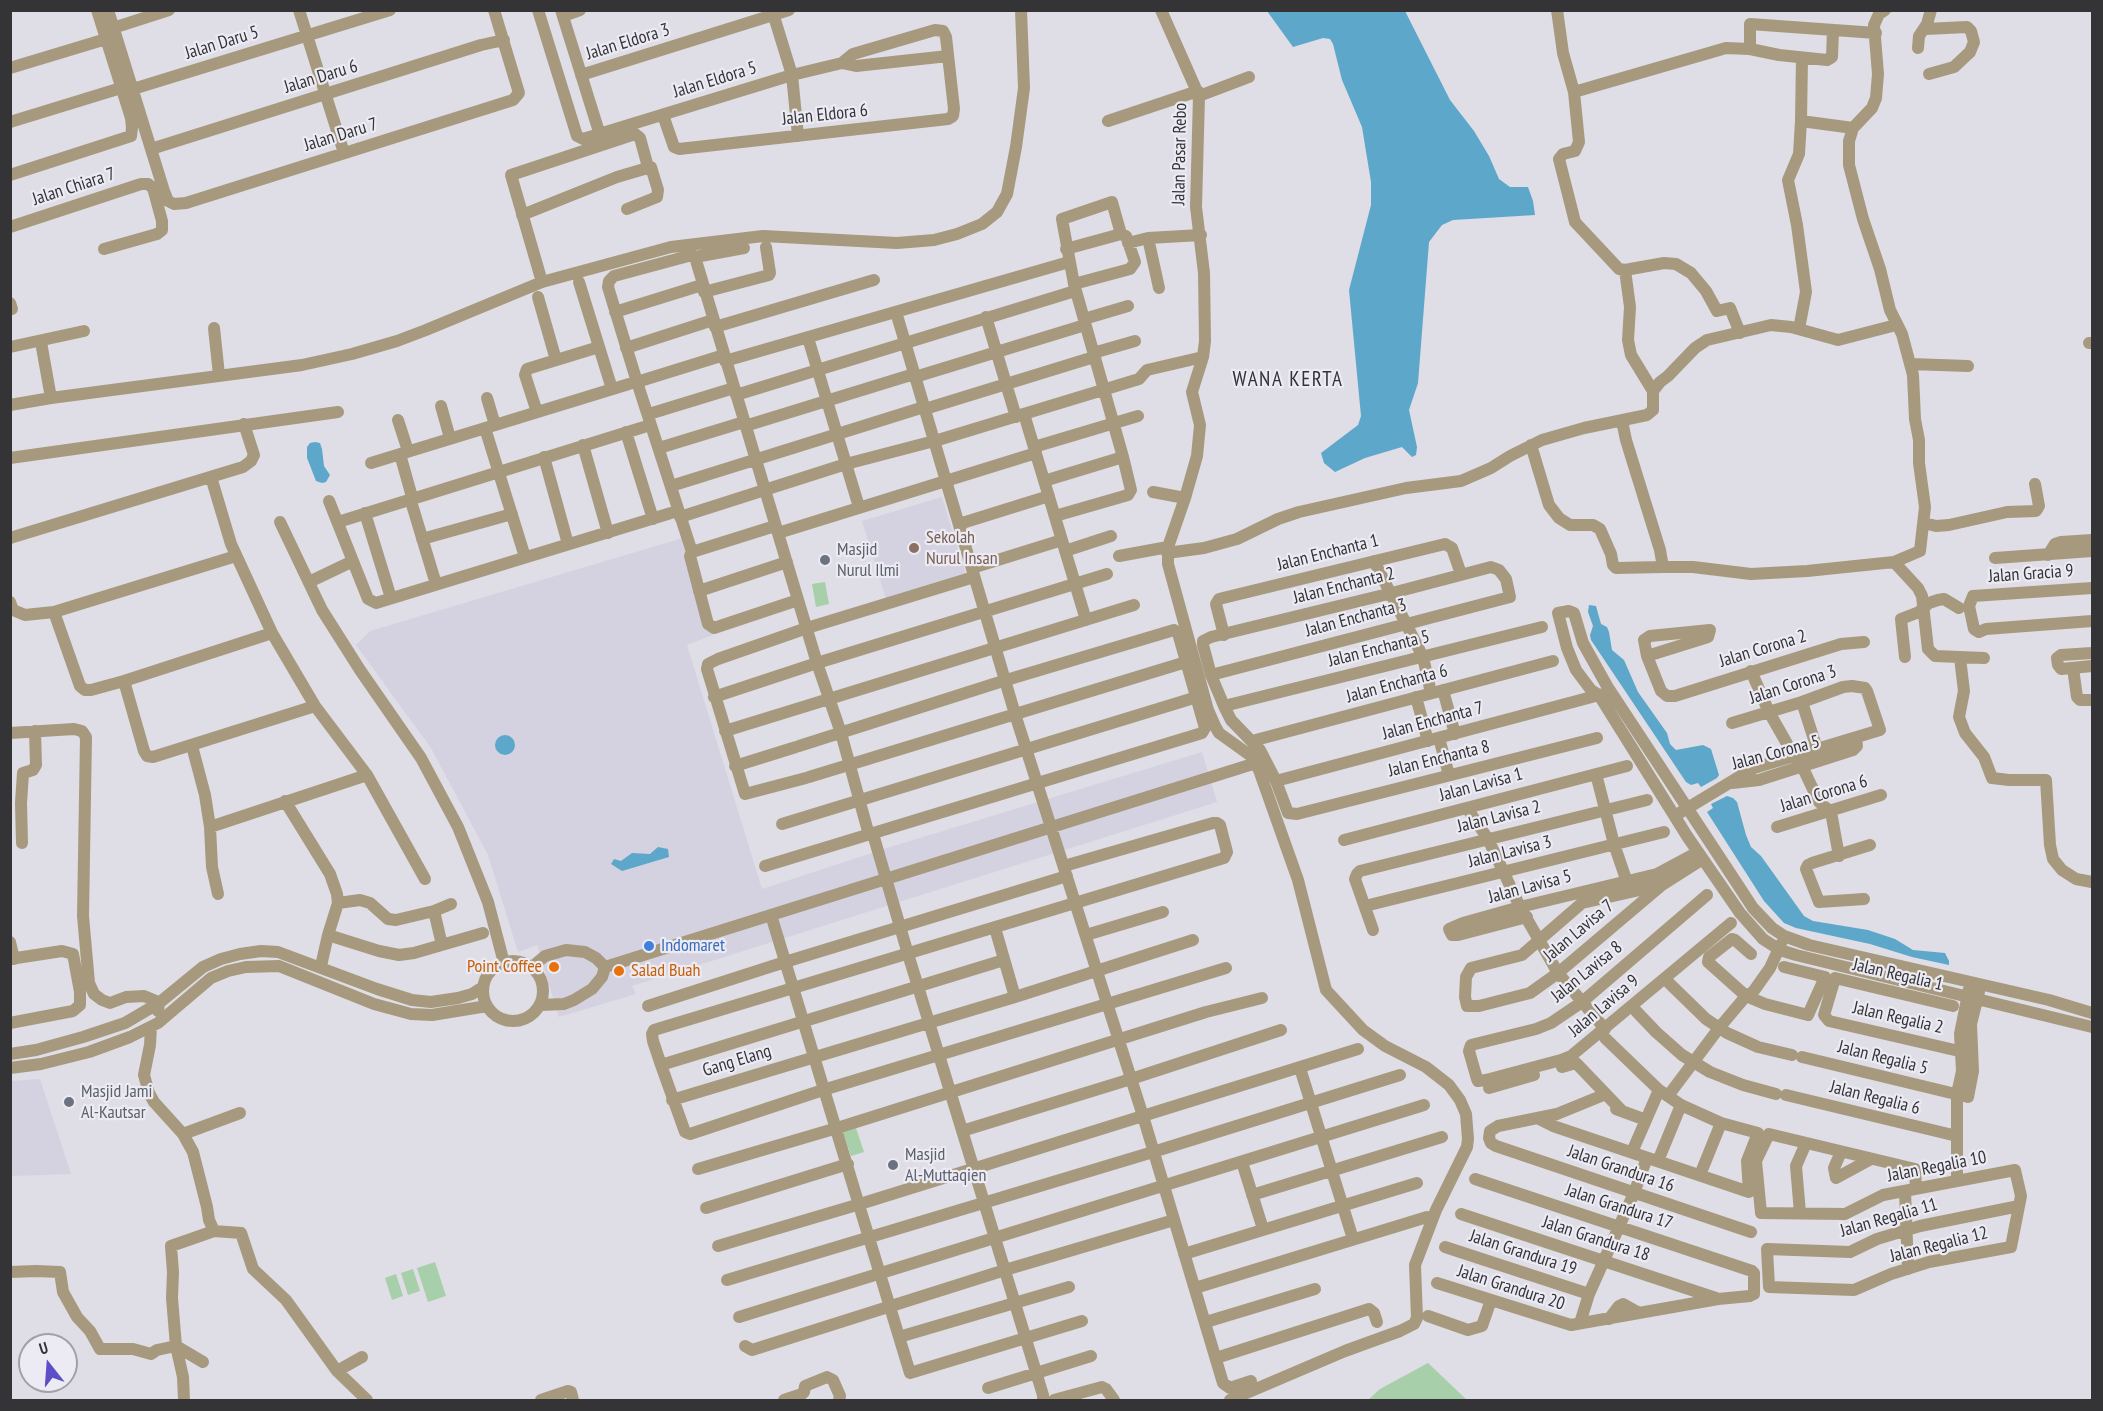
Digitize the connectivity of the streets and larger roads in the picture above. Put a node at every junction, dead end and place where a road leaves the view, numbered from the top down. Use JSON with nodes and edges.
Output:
{"nodes":[{"id":1,"x":97,"y":10,"type":"edge"},
{"id":2,"x":108,"y":10,"type":"edge"},
{"id":3,"x":169,"y":10,"type":"edge"},
{"id":4,"x":300,"y":10,"type":"edge"},
{"id":5,"x":390,"y":10,"type":"edge"},
{"id":6,"x":494,"y":10,"type":"edge"},
{"id":7,"x":538,"y":10,"type":"edge"},
{"id":8,"x":580,"y":10,"type":"edge"},
{"id":9,"x":789,"y":10,"type":"edge"},
{"id":10,"x":1021,"y":10,"type":"edge"},
{"id":11,"x":1161,"y":10,"type":"edge"},
{"id":12,"x":1557,"y":10,"type":"edge"},
{"id":13,"x":1885,"y":10,"type":"edge"},
{"id":14,"x":1931,"y":10,"type":"edge"},
{"id":15,"x":562,"y":13,"type":"edge"},
{"id":16,"x":772,"y":13,"type":"edge"},
{"id":17,"x":1925,"y":29,"type":"junction"},
{"id":18,"x":1833,"y":30,"type":"junction"},
{"id":19,"x":110,"y":33,"type":"junction"},
{"id":20,"x":1875,"y":33,"type":"junction"},
{"id":21,"x":307,"y":36,"type":"junction"},
{"id":22,"x":504,"y":40,"type":"junction"},
{"id":23,"x":1918,"y":48,"type":"dead end"},
{"id":24,"x":1750,"y":49,"type":"junction"},
{"id":25,"x":948,"y":56,"type":"junction"},
{"id":26,"x":1802,"y":58,"type":"junction"},
{"id":27,"x":842,"y":63,"type":"junction"},
{"id":28,"x":10,"y":68,"type":"edge"},
{"id":29,"x":1929,"y":74,"type":"dead end"},
{"id":30,"x":581,"y":75,"type":"junction"},
{"id":31,"x":792,"y":75,"type":"junction"},
{"id":32,"x":1248,"y":76,"type":"dead end"},
{"id":33,"x":127,"y":89,"type":"junction"},
{"id":34,"x":1574,"y":92,"type":"junction"},
{"id":35,"x":1199,"y":93,"type":"junction"},
{"id":36,"x":326,"y":94,"type":"junction"},
{"id":37,"x":663,"y":115,"type":"junction"},
{"id":38,"x":1108,"y":121,"type":"dead end"},
{"id":39,"x":1801,"y":121,"type":"junction"},
{"id":40,"x":10,"y":122,"type":"edge"},
{"id":41,"x":1853,"y":128,"type":"junction"},
{"id":42,"x":600,"y":135,"type":"junction"},
{"id":43,"x":798,"y":136,"type":"junction"},
{"id":44,"x":151,"y":149,"type":"junction"},
{"id":45,"x":344,"y":153,"type":"junction"},
{"id":46,"x":648,"y":167,"type":"junction"},
{"id":47,"x":10,"y":175,"type":"edge"},
{"id":48,"x":627,"y":209,"type":"dead end"},
{"id":49,"x":522,"y":215,"type":"junction"},
{"id":50,"x":10,"y":227,"type":"edge"},
{"id":51,"x":1201,"y":235,"type":"junction"},
{"id":52,"x":1148,"y":238,"type":"junction"},
{"id":53,"x":1125,"y":239,"type":"junction"},
{"id":54,"x":766,"y":247,"type":"dead end"},
{"id":55,"x":744,"y":248,"type":"dead end"},
{"id":56,"x":104,"y":249,"type":"dead end"},
{"id":57,"x":1066,"y":249,"type":"junction"},
{"id":58,"x":695,"y":258,"type":"junction"},
{"id":59,"x":1069,"y":262,"type":"junction"},
{"id":60,"x":1625,"y":270,"type":"junction"},
{"id":61,"x":874,"y":280,"type":"dead end"},
{"id":62,"x":542,"y":282,"type":"junction"},
{"id":63,"x":579,"y":282,"type":"dead end"},
{"id":64,"x":703,"y":288,"type":"junction"},
{"id":65,"x":1075,"y":288,"type":"junction"},
{"id":66,"x":1159,"y":288,"type":"dead end"},
{"id":67,"x":538,"y":297,"type":"dead end"},
{"id":68,"x":1128,"y":306,"type":"dead end"},
{"id":69,"x":615,"y":312,"type":"junction"},
{"id":70,"x":896,"y":312,"type":"junction"},
{"id":71,"x":986,"y":317,"type":"junction"},
{"id":72,"x":1084,"y":322,"type":"junction"},
{"id":73,"x":714,"y":323,"type":"junction"},
{"id":74,"x":1896,"y":325,"type":"junction"},
{"id":75,"x":214,"y":328,"type":"dead end"},
{"id":76,"x":1799,"y":329,"type":"junction"},
{"id":77,"x":84,"y":331,"type":"dead end"},
{"id":78,"x":1740,"y":333,"type":"junction"},
{"id":79,"x":808,"y":338,"type":"junction"},
{"id":80,"x":1136,"y":341,"type":"dead end"},
{"id":81,"x":41,"y":342,"type":"junction"},
{"id":82,"x":905,"y":342,"type":"junction"},
{"id":83,"x":10,"y":347,"type":"edge"},
{"id":84,"x":599,"y":347,"type":"junction"},
{"id":85,"x":626,"y":348,"type":"junction"},
{"id":86,"x":997,"y":352,"type":"junction"},
{"id":87,"x":1094,"y":355,"type":"junction"},
{"id":88,"x":1203,"y":357,"type":"junction"},
{"id":89,"x":725,"y":358,"type":"junction"},
{"id":90,"x":556,"y":360,"type":"junction"},
{"id":91,"x":1910,"y":364,"type":"junction"},
{"id":92,"x":1968,"y":366,"type":"dead end"},
{"id":93,"x":817,"y":369,"type":"junction"},
{"id":94,"x":219,"y":375,"type":"junction"},
{"id":95,"x":915,"y":376,"type":"junction"},
{"id":96,"x":633,"y":383,"type":"junction"},
{"id":97,"x":1006,"y":384,"type":"junction"},
{"id":98,"x":612,"y":389,"type":"junction"},
{"id":99,"x":1104,"y":389,"type":"junction"},
{"id":100,"x":735,"y":391,"type":"junction"},
{"id":101,"x":1653,"y":392,"type":"junction"},
{"id":102,"x":51,"y":398,"type":"junction"},
{"id":103,"x":487,"y":398,"type":"dead end"},
{"id":104,"x":827,"y":401,"type":"junction"},
{"id":105,"x":10,"y":405,"type":"edge"},
{"id":106,"x":441,"y":406,"type":"dead end"},
{"id":107,"x":924,"y":408,"type":"junction"},
{"id":108,"x":338,"y":412,"type":"dead end"},
{"id":109,"x":537,"y":412,"type":"junction"},
{"id":110,"x":649,"y":414,"type":"junction"},
{"id":111,"x":1020,"y":416,"type":"junction"},
{"id":112,"x":1138,"y":416,"type":"dead end"},
{"id":113,"x":398,"y":420,"type":"dead end"},
{"id":114,"x":1622,"y":420,"type":"junction"},
{"id":115,"x":1113,"y":423,"type":"junction"},
{"id":116,"x":244,"y":424,"type":"junction"},
{"id":117,"x":745,"y":424,"type":"junction"},
{"id":118,"x":490,"y":426,"type":"junction"},
{"id":119,"x":644,"y":427,"type":"dead end"},
{"id":120,"x":626,"y":432,"type":"junction"},
{"id":121,"x":837,"y":434,"type":"junction"},
{"id":122,"x":450,"y":438,"type":"junction"},
{"id":123,"x":934,"y":441,"type":"junction"},
{"id":124,"x":584,"y":445,"type":"junction"},
{"id":125,"x":1531,"y":445,"type":"junction"},
{"id":126,"x":659,"y":448,"type":"junction"},
{"id":127,"x":1035,"y":450,"type":"junction"},
{"id":128,"x":404,"y":453,"type":"junction"},
{"id":129,"x":543,"y":457,"type":"junction"},
{"id":130,"x":1123,"y":457,"type":"junction"},
{"id":131,"x":10,"y":458,"type":"edge"},
{"id":132,"x":755,"y":459,"type":"junction"},
{"id":133,"x":371,"y":463,"type":"dead end"},
{"id":134,"x":846,"y":464,"type":"junction"},
{"id":135,"x":498,"y":471,"type":"junction"},
{"id":136,"x":211,"y":477,"type":"junction"},
{"id":137,"x":946,"y":480,"type":"junction"},
{"id":138,"x":1044,"y":481,"type":"junction"},
{"id":139,"x":2035,"y":484,"type":"dead end"},
{"id":140,"x":671,"y":486,"type":"junction"},
{"id":141,"x":765,"y":491,"type":"junction"},
{"id":142,"x":1153,"y":492,"type":"dead end"},
{"id":143,"x":1049,"y":496,"type":"junction"},
{"id":144,"x":411,"y":498,"type":"junction"},
{"id":145,"x":1185,"y":498,"type":"junction"},
{"id":146,"x":329,"y":501,"type":"dead end"},
{"id":147,"x":859,"y":507,"type":"junction"},
{"id":148,"x":365,"y":513,"type":"junction"},
{"id":149,"x":512,"y":514,"type":"junction"},
{"id":150,"x":676,"y":515,"type":"junction"},
{"id":151,"x":1055,"y":516,"type":"junction"},
{"id":152,"x":653,"y":519,"type":"junction"},
{"id":153,"x":280,"y":522,"type":"dead end"},
{"id":154,"x":338,"y":522,"type":"junction"},
{"id":155,"x":1924,"y":523,"type":"junction"},
{"id":156,"x":959,"y":524,"type":"junction"},
{"id":157,"x":776,"y":529,"type":"junction"},
{"id":158,"x":608,"y":533,"type":"junction"},
{"id":159,"x":1111,"y":536,"type":"dead end"},
{"id":160,"x":10,"y":538,"type":"edge"},
{"id":161,"x":422,"y":539,"type":"junction"},
{"id":162,"x":2092,"y":540,"type":"edge"},
{"id":163,"x":568,"y":544,"type":"junction"},
{"id":164,"x":1063,"y":545,"type":"junction"},
{"id":165,"x":1168,"y":550,"type":"junction"},
{"id":166,"x":692,"y":552,"type":"junction"},
{"id":167,"x":2092,"y":552,"type":"edge"},
{"id":168,"x":2048,"y":555,"type":"junction"},
{"id":169,"x":236,"y":556,"type":"junction"},
{"id":170,"x":1119,"y":556,"type":"dead end"},
{"id":171,"x":525,"y":557,"type":"junction"},
{"id":172,"x":1995,"y":558,"type":"dead end"},
{"id":173,"x":353,"y":561,"type":"junction"},
{"id":174,"x":1374,"y":561,"type":"junction"},
{"id":175,"x":787,"y":562,"type":"junction"},
{"id":176,"x":1894,"y":562,"type":"junction"},
{"id":177,"x":1663,"y":567,"type":"junction"},
{"id":178,"x":973,"y":572,"type":"junction"},
{"id":179,"x":1107,"y":574,"type":"dead end"},
{"id":180,"x":1461,"y":574,"type":"junction"},
{"id":181,"x":309,"y":582,"type":"junction"},
{"id":182,"x":436,"y":584,"type":"junction"},
{"id":183,"x":1075,"y":584,"type":"junction"},
{"id":184,"x":2092,"y":588,"type":"edge"},
{"id":185,"x":699,"y":591,"type":"junction"},
{"id":186,"x":1392,"y":593,"type":"junction"},
{"id":187,"x":1509,"y":597,"type":"joint"},
{"id":188,"x":392,"y":598,"type":"junction"},
{"id":189,"x":798,"y":600,"type":"junction"},
{"id":190,"x":10,"y":602,"type":"edge"},
{"id":191,"x":1134,"y":605,"type":"dead end"},
{"id":192,"x":1923,"y":608,"type":"junction"},
{"id":193,"x":1959,"y":608,"type":"dead end"},
{"id":194,"x":985,"y":611,"type":"junction"},
{"id":195,"x":54,"y":612,"type":"junction"},
{"id":196,"x":1086,"y":620,"type":"junction"},
{"id":197,"x":2092,"y":621,"type":"edge"},
{"id":198,"x":1408,"y":623,"type":"junction"},
{"id":199,"x":1542,"y":627,"type":"dead end"},
{"id":200,"x":807,"y":628,"type":"junction"},
{"id":201,"x":272,"y":633,"type":"junction"},
{"id":202,"x":1224,"y":634,"type":"junction"},
{"id":203,"x":1864,"y":642,"type":"dead end"},
{"id":204,"x":995,"y":647,"type":"junction"},
{"id":205,"x":2092,"y":653,"type":"edge"},
{"id":206,"x":1647,"y":656,"type":"junction"},
{"id":207,"x":1424,"y":657,"type":"junction"},
{"id":208,"x":1905,"y":657,"type":"dead end"},
{"id":209,"x":1960,"y":658,"type":"junction"},
{"id":210,"x":1984,"y":658,"type":"dead end"},
{"id":211,"x":1552,"y":661,"type":"dead end"},
{"id":212,"x":1186,"y":662,"type":"junction"},
{"id":213,"x":817,"y":663,"type":"junction"},
{"id":214,"x":2092,"y":666,"type":"edge"},
{"id":215,"x":2073,"y":668,"type":"junction"},
{"id":216,"x":1751,"y":671,"type":"junction"},
{"id":217,"x":1212,"y":675,"type":"junction"},
{"id":218,"x":1005,"y":680,"type":"junction"},
{"id":219,"x":124,"y":681,"type":"junction"},
{"id":220,"x":1602,"y":691,"type":"junction"},
{"id":221,"x":1437,"y":692,"type":"junction"},
{"id":222,"x":714,"y":696,"type":"junction"},
{"id":223,"x":1416,"y":697,"type":"junction"},
{"id":224,"x":829,"y":698,"type":"junction"},
{"id":225,"x":1197,"y":698,"type":"junction"},
{"id":226,"x":2086,"y":700,"type":"edge"},
{"id":227,"x":1802,"y":702,"type":"junction"},
{"id":228,"x":315,"y":706,"type":"junction"},
{"id":229,"x":1224,"y":706,"type":"junction"},
{"id":230,"x":1768,"y":712,"type":"junction"},
{"id":231,"x":1015,"y":714,"type":"junction"},
{"id":232,"x":1732,"y":723,"type":"dead end"},
{"id":233,"x":1454,"y":730,"type":"junction"},
{"id":234,"x":1880,"y":730,"type":"joint"},
{"id":235,"x":35,"y":731,"type":"junction"},
{"id":236,"x":725,"y":731,"type":"junction"},
{"id":237,"x":10,"y":733,"type":"edge"},
{"id":238,"x":841,"y":733,"type":"junction"},
{"id":239,"x":1431,"y":738,"type":"junction"},
{"id":240,"x":1597,"y":738,"type":"dead end"},
{"id":241,"x":1856,"y":738,"type":"junction"},
{"id":242,"x":1252,"y":741,"type":"junction"},
{"id":243,"x":192,"y":746,"type":"junction"},
{"id":244,"x":1027,"y":749,"type":"junction"},
{"id":245,"x":1817,"y":749,"type":"junction"},
{"id":246,"x":1798,"y":761,"type":"junction"},
{"id":247,"x":1256,"y":763,"type":"junction"},
{"id":248,"x":735,"y":766,"type":"junction"},
{"id":249,"x":849,"y":766,"type":"junction"},
{"id":250,"x":1627,"y":766,"type":"dead end"},
{"id":251,"x":1596,"y":774,"type":"junction"},
{"id":252,"x":367,"y":775,"type":"junction"},
{"id":253,"x":1449,"y":775,"type":"junction"},
{"id":254,"x":1274,"y":778,"type":"junction"},
{"id":255,"x":1038,"y":782,"type":"junction"},
{"id":256,"x":1881,"y":795,"type":"dead end"},
{"id":257,"x":859,"y":800,"type":"junction"},
{"id":258,"x":1647,"y":800,"type":"dead end"},
{"id":259,"x":285,"y":801,"type":"junction"},
{"id":260,"x":16,"y":804,"type":"edge"},
{"id":261,"x":1467,"y":808,"type":"junction"},
{"id":262,"x":1688,"y":808,"type":"junction"},
{"id":263,"x":1605,"y":810,"type":"junction"},
{"id":264,"x":1831,"y":812,"type":"junction"},
{"id":265,"x":1674,"y":815,"type":"junction"},
{"id":266,"x":782,"y":824,"type":"dead end"},
{"id":267,"x":1051,"y":826,"type":"junction"},
{"id":268,"x":210,"y":827,"type":"junction"},
{"id":269,"x":1777,"y":827,"type":"dead end"},
{"id":270,"x":1665,"y":832,"type":"dead end"},
{"id":271,"x":871,"y":834,"type":"junction"},
{"id":272,"x":1488,"y":838,"type":"junction"},
{"id":273,"x":1344,"y":840,"type":"dead end"},
{"id":274,"x":22,"y":843,"type":"dead end"},
{"id":275,"x":1614,"y":844,"type":"junction"},
{"id":276,"x":1870,"y":845,"type":"dead end"},
{"id":277,"x":1701,"y":855,"type":"junction"},
{"id":278,"x":1839,"y":856,"type":"junction"},
{"id":279,"x":765,"y":866,"type":"dead end"},
{"id":280,"x":1066,"y":871,"type":"junction"},
{"id":281,"x":1504,"y":872,"type":"junction"},
{"id":282,"x":886,"y":878,"type":"junction"},
{"id":283,"x":425,"y":879,"type":"dead end"},
{"id":284,"x":2092,"y":882,"type":"edge"},
{"id":285,"x":1662,"y":885,"type":"junction"},
{"id":286,"x":1629,"y":886,"type":"junction"},
{"id":287,"x":218,"y":894,"type":"dead end"},
{"id":288,"x":1707,"y":895,"type":"dead end"},
{"id":289,"x":1864,"y":899,"type":"dead end"},
{"id":290,"x":338,"y":903,"type":"junction"},
{"id":291,"x":1076,"y":903,"type":"junction"},
{"id":292,"x":1639,"y":903,"type":"junction"},
{"id":293,"x":451,"y":904,"type":"dead end"},
{"id":294,"x":1365,"y":906,"type":"junction"},
{"id":295,"x":434,"y":911,"type":"junction"},
{"id":296,"x":1163,"y":912,"type":"dead end"},
{"id":297,"x":1523,"y":912,"type":"junction"},
{"id":298,"x":771,"y":915,"type":"junction"},
{"id":299,"x":1731,"y":923,"type":"dead end"},
{"id":300,"x":900,"y":928,"type":"junction"},
{"id":301,"x":995,"y":928,"type":"junction"},
{"id":302,"x":1373,"y":930,"type":"dead end"},
{"id":303,"x":483,"y":933,"type":"dead end"},
{"id":304,"x":1780,"y":934,"type":"junction"},
{"id":305,"x":328,"y":935,"type":"junction"},
{"id":306,"x":1086,"y":935,"type":"junction"},
{"id":307,"x":1193,"y":940,"type":"dead end"},
{"id":308,"x":1538,"y":941,"type":"junction"},
{"id":309,"x":10,"y":942,"type":"edge"},
{"id":310,"x":442,"y":945,"type":"junction"},
{"id":311,"x":1776,"y":948,"type":"junction"},
{"id":312,"x":908,"y":954,"type":"junction"},
{"id":313,"x":1751,"y":954,"type":"dead end"},
{"id":314,"x":12,"y":959,"type":"edge"},
{"id":315,"x":1004,"y":960,"type":"junction"},
{"id":316,"x":785,"y":962,"type":"junction"},
{"id":317,"x":504,"y":963,"type":"junction"},
{"id":318,"x":321,"y":966,"type":"junction"},
{"id":319,"x":532,"y":967,"type":"junction"},
{"id":320,"x":1784,"y":967,"type":"dead end"},
{"id":321,"x":605,"y":968,"type":"junction"},
{"id":322,"x":1226,"y":968,"type":"dead end"},
{"id":323,"x":1097,"y":970,"type":"junction"},
{"id":324,"x":1558,"y":973,"type":"junction"},
{"id":325,"x":1830,"y":977,"type":"junction"},
{"id":326,"x":1669,"y":983,"type":"dead end"},
{"id":327,"x":1976,"y":983,"type":"junction"},
{"id":328,"x":918,"y":986,"type":"junction"},
{"id":329,"x":483,"y":987,"type":"junction"},
{"id":330,"x":792,"y":987,"type":"junction"},
{"id":331,"x":1746,"y":996,"type":"junction"},
{"id":332,"x":1015,"y":997,"type":"junction"},
{"id":333,"x":1973,"y":997,"type":"junction"},
{"id":334,"x":1262,"y":998,"type":"dead end"},
{"id":335,"x":1582,"y":1002,"type":"junction"},
{"id":336,"x":159,"y":1004,"type":"junction"},
{"id":337,"x":1107,"y":1004,"type":"junction"},
{"id":338,"x":540,"y":1005,"type":"junction"},
{"id":339,"x":487,"y":1006,"type":"junction"},
{"id":340,"x":648,"y":1006,"type":"dead end"},
{"id":341,"x":1953,"y":1006,"type":"dead end"},
{"id":342,"x":1636,"y":1011,"type":"dead end"},
{"id":343,"x":2092,"y":1012,"type":"edge"},
{"id":344,"x":803,"y":1022,"type":"junction"},
{"id":345,"x":10,"y":1023,"type":"edge"},
{"id":346,"x":929,"y":1023,"type":"junction"},
{"id":347,"x":154,"y":1025,"type":"junction"},
{"id":348,"x":2092,"y":1027,"type":"edge"},
{"id":349,"x":1719,"y":1028,"type":"junction"},
{"id":350,"x":1281,"y":1030,"type":"dead end"},
{"id":351,"x":1605,"y":1034,"type":"junction"},
{"id":352,"x":1119,"y":1040,"type":"junction"},
{"id":353,"x":1358,"y":1049,"type":"dead end"},
{"id":354,"x":1966,"y":1053,"type":"junction"},
{"id":355,"x":10,"y":1054,"type":"edge"},
{"id":356,"x":813,"y":1056,"type":"junction"},
{"id":357,"x":939,"y":1056,"type":"junction"},
{"id":358,"x":1694,"y":1062,"type":"junction"},
{"id":359,"x":661,"y":1065,"type":"junction"},
{"id":360,"x":10,"y":1068,"type":"edge"},
{"id":361,"x":1300,"y":1068,"type":"junction"},
{"id":362,"x":1400,"y":1075,"type":"dead end"},
{"id":363,"x":1131,"y":1079,"type":"junction"},
{"id":364,"x":1485,"y":1084,"type":"junction"},
{"id":365,"x":823,"y":1090,"type":"junction"},
{"id":366,"x":950,"y":1093,"type":"junction"},
{"id":367,"x":1664,"y":1093,"type":"junction"},
{"id":368,"x":1606,"y":1094,"type":"junction"},
{"id":369,"x":1957,"y":1094,"type":"junction"},
{"id":370,"x":1592,"y":1099,"type":"junction"},
{"id":371,"x":672,"y":1100,"type":"junction"},
{"id":372,"x":1311,"y":1103,"type":"junction"},
{"id":373,"x":1424,"y":1105,"type":"dead end"},
{"id":374,"x":1681,"y":1105,"type":"junction"},
{"id":375,"x":1622,"y":1111,"type":"junction"},
{"id":376,"x":240,"y":1113,"type":"dead end"},
{"id":377,"x":1143,"y":1116,"type":"junction"},
{"id":378,"x":1555,"y":1120,"type":"junction"},
{"id":379,"x":1646,"y":1120,"type":"junction"},
{"id":380,"x":1721,"y":1123,"type":"junction"},
{"id":381,"x":837,"y":1128,"type":"junction"},
{"id":382,"x":962,"y":1131,"type":"junction"},
{"id":383,"x":183,"y":1134,"type":"junction"},
{"id":384,"x":1763,"y":1134,"type":"junction"},
{"id":385,"x":1957,"y":1136,"type":"junction"},
{"id":386,"x":1321,"y":1137,"type":"junction"},
{"id":387,"x":1442,"y":1137,"type":"dead end"},
{"id":388,"x":1806,"y":1143,"type":"junction"},
{"id":389,"x":1153,"y":1152,"type":"junction"},
{"id":390,"x":1632,"y":1152,"type":"junction"},
{"id":391,"x":1841,"y":1152,"type":"junction"},
{"id":392,"x":1652,"y":1159,"type":"junction"},
{"id":393,"x":1872,"y":1159,"type":"junction"},
{"id":394,"x":1242,"y":1162,"type":"junction"},
{"id":395,"x":848,"y":1164,"type":"junction"},
{"id":396,"x":974,"y":1168,"type":"junction"},
{"id":397,"x":698,"y":1169,"type":"dead end"},
{"id":398,"x":1332,"y":1171,"type":"junction"},
{"id":399,"x":1700,"y":1174,"type":"junction"},
{"id":400,"x":1475,"y":1179,"type":"dead end"},
{"id":401,"x":1957,"y":1181,"type":"junction"},
{"id":402,"x":1417,"y":1183,"type":"dead end"},
{"id":403,"x":1163,"y":1186,"type":"junction"},
{"id":404,"x":1910,"y":1190,"type":"junction"},
{"id":405,"x":1634,"y":1193,"type":"junction"},
{"id":406,"x":1252,"y":1195,"type":"junction"},
{"id":407,"x":984,"y":1202,"type":"junction"},
{"id":408,"x":860,"y":1204,"type":"junction"},
{"id":409,"x":2019,"y":1206,"type":"junction"},
{"id":410,"x":1344,"y":1207,"type":"junction"},
{"id":411,"x":706,"y":1208,"type":"dead end"},
{"id":412,"x":1800,"y":1213,"type":"junction"},
{"id":413,"x":1461,"y":1214,"type":"dead end"},
{"id":414,"x":1427,"y":1217,"type":"dead end"},
{"id":415,"x":1174,"y":1220,"type":"junction"},
{"id":416,"x":1620,"y":1226,"type":"junction"},
{"id":417,"x":1263,"y":1229,"type":"junction"},
{"id":418,"x":1906,"y":1230,"type":"junction"},
{"id":419,"x":214,"y":1231,"type":"junction"},
{"id":420,"x":1751,"y":1232,"type":"dead end"},
{"id":421,"x":995,"y":1237,"type":"junction"},
{"id":422,"x":871,"y":1238,"type":"junction"},
{"id":423,"x":1353,"y":1239,"type":"junction"},
{"id":424,"x":718,"y":1246,"type":"dead end"},
{"id":425,"x":1445,"y":1247,"type":"dead end"},
{"id":426,"x":1184,"y":1254,"type":"junction"},
{"id":427,"x":1603,"y":1260,"type":"junction"},
{"id":428,"x":1908,"y":1269,"type":"junction"},
{"id":429,"x":1005,"y":1270,"type":"junction"},
{"id":430,"x":10,"y":1272,"type":"edge"},
{"id":431,"x":879,"y":1272,"type":"junction"},
{"id":432,"x":727,"y":1280,"type":"dead end"},
{"id":433,"x":1437,"y":1283,"type":"dead end"},
{"id":434,"x":1069,"y":1287,"type":"dead end"},
{"id":435,"x":1769,"y":1287,"type":"joint"},
{"id":436,"x":1195,"y":1288,"type":"junction"},
{"id":437,"x":1315,"y":1289,"type":"dead end"},
{"id":438,"x":1588,"y":1294,"type":"junction"},
{"id":439,"x":1753,"y":1296,"type":"joint"},
{"id":440,"x":1718,"y":1299,"type":"junction"},
{"id":441,"x":1491,"y":1300,"type":"junction"},
{"id":442,"x":1015,"y":1304,"type":"junction"},
{"id":443,"x":891,"y":1306,"type":"junction"},
{"id":444,"x":1428,"y":1316,"type":"dead end"},
{"id":445,"x":739,"y":1317,"type":"dead end"},
{"id":446,"x":1082,"y":1321,"type":"dead end"},
{"id":447,"x":1206,"y":1322,"type":"junction"},
{"id":448,"x":1377,"y":1322,"type":"dead end"},
{"id":449,"x":1580,"y":1323,"type":"junction"},
{"id":450,"x":899,"y":1336,"type":"junction"},
{"id":451,"x":1026,"y":1338,"type":"junction"},
{"id":452,"x":176,"y":1346,"type":"junction"},
{"id":453,"x":745,"y":1346,"type":"dead end"},
{"id":454,"x":1091,"y":1356,"type":"dead end"},
{"id":455,"x":362,"y":1357,"type":"dead end"},
{"id":456,"x":1216,"y":1358,"type":"junction"},
{"id":457,"x":203,"y":1362,"type":"dead end"},
{"id":458,"x":337,"y":1371,"type":"junction"},
{"id":459,"x":1036,"y":1373,"type":"junction"},
{"id":460,"x":1251,"y":1381,"type":"dead end"},
{"id":461,"x":988,"y":1388,"type":"dead end"},
{"id":462,"x":184,"y":1401,"type":"edge"},
{"id":463,"x":367,"y":1401,"type":"edge"},
{"id":464,"x":541,"y":1401,"type":"edge"},
{"id":465,"x":573,"y":1401,"type":"edge"},
{"id":466,"x":784,"y":1401,"type":"edge"},
{"id":467,"x":839,"y":1401,"type":"edge"},
{"id":468,"x":1043,"y":1401,"type":"edge"},
{"id":469,"x":1054,"y":1401,"type":"edge"},
{"id":470,"x":1114,"y":1401,"type":"edge"},
{"id":471,"x":1230,"y":1401,"type":"edge"}],
"edges":[{"from":1,"to":19,"type":"street"},
{"from":2,"to":19,"type":"street"},
{"from":3,"to":19,"type":"street"},
{"from":4,"to":21,"type":"street"},
{"from":5,"to":21,"type":"street","name":"Jalan Daru 5"},
{"from":6,"to":22,"type":"street"},
{"from":7,"to":42,"type":"street"},
{"from":8,"to":15,"type":"street"},
{"from":9,"to":16,"type":"street","name":"Jalan Eldora 3"},
{"from":10,"to":62,"type":"street"},
{"from":11,"to":35,"type":"street","name":"Jalan Pasar Rebo"},
{"from":12,"to":34,"type":"street"},
{"from":13,"to":20,"type":"street"},
{"from":14,"to":17,"type":"street"},
{"from":15,"to":30,"type":"street"},
{"from":16,"to":30,"type":"street","name":"Jalan Eldora 3"},
{"from":16,"to":31,"type":"street"},
{"from":17,"to":23,"type":"street"},
{"from":17,"to":29,"type":"street"},
{"from":18,"to":20,"type":"street"},
{"from":18,"to":24,"type":"street"},
{"from":18,"to":26,"type":"street"},
{"from":19,"to":28,"type":"street"},
{"from":19,"to":33,"type":"street"},
{"from":20,"to":41,"type":"street"},
{"from":21,"to":33,"type":"street","name":"Jalan Daru 5"},
{"from":21,"to":36,"type":"street"},
{"from":22,"to":36,"type":"street","name":"Jalan Daru 6"},
{"from":22,"to":45,"type":"street","name":"Jalan Daru 7"},
{"from":24,"to":26,"type":"street"},
{"from":24,"to":34,"type":"street"},
{"from":25,"to":27,"type":"street","name":"Jalan Eldora 5"},
{"from":25,"to":27,"type":"street","name":"Jalan Eldora 5"},
{"from":25,"to":43,"type":"street","name":"Jalan Eldora 6"},
{"from":26,"to":39,"type":"street"},
{"from":27,"to":31,"type":"street","name":"Jalan Eldora 5"},
{"from":30,"to":42,"type":"street"},
{"from":31,"to":37,"type":"street","name":"Jalan Eldora 5"},
{"from":31,"to":43,"type":"street"},
{"from":32,"to":35,"type":"street"},
{"from":33,"to":40,"type":"street","name":"Jalan Daru 5"},
{"from":33,"to":44,"type":"street"},
{"from":33,"to":47,"type":"street"},
{"from":34,"to":60,"type":"street"},
{"from":35,"to":38,"type":"street"},
{"from":35,"to":51,"type":"street","name":"Jalan Pasar Rebo"},
{"from":36,"to":44,"type":"street","name":"Jalan Daru 6"},
{"from":36,"to":45,"type":"street"},
{"from":37,"to":42,"type":"street","name":"Jalan Eldora 5"},
{"from":37,"to":43,"type":"street","name":"Jalan Eldora 6"},
{"from":39,"to":41,"type":"street"},
{"from":39,"to":76,"type":"street"},
{"from":41,"to":74,"type":"street"},
{"from":44,"to":45,"type":"street","name":"Jalan Daru 7"},
{"from":46,"to":48,"type":"street"},
{"from":46,"to":49,"type":"street"},
{"from":46,"to":49,"type":"street"},
{"from":49,"to":62,"type":"street"},
{"from":50,"to":56,"type":"street","name":"Jalan Chiara 7"},
{"from":51,"to":52,"type":"street"},
{"from":51,"to":88,"type":"street","name":"Jalan Pasar Rebo"},
{"from":52,"to":53,"type":"street"},
{"from":52,"to":66,"type":"street"},
{"from":53,"to":57,"type":"street"},
{"from":53,"to":57,"type":"street"},
{"from":53,"to":65,"type":"street"},
{"from":54,"to":64,"type":"street"},
{"from":55,"to":58,"type":"street"},
{"from":57,"to":59,"type":"street"},
{"from":58,"to":64,"type":"street"},
{"from":58,"to":69,"type":"street"},
{"from":59,"to":65,"type":"street"},
{"from":59,"to":70,"type":"street"},
{"from":60,"to":78,"type":"street"},
{"from":60,"to":101,"type":"street"},
{"from":61,"to":73,"type":"street"},
{"from":62,"to":94,"type":"street"},
{"from":63,"to":84,"type":"street"},
{"from":64,"to":69,"type":"street"},
{"from":64,"to":73,"type":"street"},
{"from":65,"to":71,"type":"street"},
{"from":65,"to":72,"type":"street"},
{"from":67,"to":90,"type":"street"},
{"from":68,"to":72,"type":"street"},
{"from":69,"to":85,"type":"street"},
{"from":70,"to":79,"type":"street"},
{"from":70,"to":82,"type":"street"},
{"from":71,"to":82,"type":"street"},
{"from":71,"to":86,"type":"street"},
{"from":72,"to":86,"type":"street"},
{"from":72,"to":87,"type":"street"},
{"from":73,"to":85,"type":"street"},
{"from":73,"to":89,"type":"street"},
{"from":74,"to":76,"type":"street"},
{"from":74,"to":91,"type":"street"},
{"from":75,"to":94,"type":"street"},
{"from":76,"to":78,"type":"street"},
{"from":77,"to":81,"type":"street"},
{"from":78,"to":101,"type":"street"},
{"from":79,"to":89,"type":"street"},
{"from":79,"to":93,"type":"street"},
{"from":80,"to":87,"type":"street"},
{"from":81,"to":83,"type":"street"},
{"from":81,"to":102,"type":"street"},
{"from":82,"to":93,"type":"street"},
{"from":82,"to":95,"type":"street"},
{"from":84,"to":90,"type":"street"},
{"from":84,"to":98,"type":"street"},
{"from":85,"to":96,"type":"street"},
{"from":86,"to":95,"type":"street"},
{"from":86,"to":97,"type":"street"},
{"from":87,"to":97,"type":"street"},
{"from":87,"to":99,"type":"street"},
{"from":88,"to":99,"type":"street"},
{"from":88,"to":145,"type":"street","name":"Jalan Pasar Rebo"},
{"from":89,"to":96,"type":"street"},
{"from":89,"to":100,"type":"street"},
{"from":90,"to":109,"type":"street"},
{"from":91,"to":92,"type":"street"},
{"from":91,"to":155,"type":"street"},
{"from":93,"to":100,"type":"street"},
{"from":93,"to":104,"type":"street"},
{"from":94,"to":102,"type":"street"},
{"from":95,"to":104,"type":"street"},
{"from":95,"to":107,"type":"street"},
{"from":96,"to":98,"type":"street"},
{"from":96,"to":110,"type":"street"},
{"from":97,"to":107,"type":"street"},
{"from":97,"to":111,"type":"street"},
{"from":98,"to":109,"type":"street"},
{"from":99,"to":111,"type":"street"},
{"from":99,"to":115,"type":"street"},
{"from":100,"to":110,"type":"street"},
{"from":100,"to":117,"type":"street"},
{"from":101,"to":114,"type":"street"},
{"from":102,"to":105,"type":"street"},
{"from":103,"to":118,"type":"street"},
{"from":104,"to":117,"type":"street"},
{"from":104,"to":121,"type":"street"},
{"from":106,"to":122,"type":"street"},
{"from":107,"to":121,"type":"street"},
{"from":107,"to":123,"type":"street"},
{"from":108,"to":116,"type":"street"},
{"from":109,"to":118,"type":"street"},
{"from":110,"to":126,"type":"street"},
{"from":111,"to":123,"type":"street"},
{"from":111,"to":127,"type":"street"},
{"from":112,"to":115,"type":"street"},
{"from":113,"to":128,"type":"street"},
{"from":114,"to":125,"type":"street"},
{"from":114,"to":177,"type":"street"},
{"from":115,"to":127,"type":"street"},
{"from":115,"to":130,"type":"street"},
{"from":116,"to":131,"type":"street"},
{"from":116,"to":136,"type":"street"},
{"from":117,"to":126,"type":"street"},
{"from":117,"to":132,"type":"street"},
{"from":118,"to":122,"type":"street"},
{"from":118,"to":135,"type":"street"},
{"from":119,"to":120,"type":"street"},
{"from":120,"to":124,"type":"street"},
{"from":120,"to":152,"type":"street"},
{"from":121,"to":132,"type":"street"},
{"from":121,"to":134,"type":"street"},
{"from":122,"to":128,"type":"street"},
{"from":123,"to":134,"type":"street"},
{"from":123,"to":137,"type":"street"},
{"from":124,"to":129,"type":"street"},
{"from":124,"to":158,"type":"street"},
{"from":125,"to":165,"type":"street"},
{"from":125,"to":177,"type":"street"},
{"from":126,"to":140,"type":"street"},
{"from":127,"to":137,"type":"street"},
{"from":127,"to":138,"type":"street"},
{"from":128,"to":133,"type":"street"},
{"from":128,"to":144,"type":"street"},
{"from":129,"to":135,"type":"street"},
{"from":129,"to":163,"type":"street"},
{"from":130,"to":138,"type":"street"},
{"from":130,"to":151,"type":"street"},
{"from":132,"to":140,"type":"street"},
{"from":132,"to":141,"type":"street"},
{"from":134,"to":141,"type":"street"},
{"from":134,"to":147,"type":"street"},
{"from":135,"to":144,"type":"street"},
{"from":135,"to":149,"type":"street"},
{"from":136,"to":160,"type":"street"},
{"from":136,"to":169,"type":"street"},
{"from":137,"to":147,"type":"street"},
{"from":137,"to":156,"type":"street"},
{"from":138,"to":143,"type":"street"},
{"from":139,"to":155,"type":"street"},
{"from":140,"to":150,"type":"street"},
{"from":141,"to":150,"type":"street"},
{"from":141,"to":157,"type":"street"},
{"from":142,"to":145,"type":"street"},
{"from":143,"to":151,"type":"street"},
{"from":143,"to":156,"type":"street"},
{"from":144,"to":148,"type":"street"},
{"from":144,"to":161,"type":"street"},
{"from":145,"to":165,"type":"street","name":"Jalan Pasar Rebo"},
{"from":146,"to":154,"type":"street"},
{"from":147,"to":157,"type":"street"},
{"from":148,"to":154,"type":"street"},
{"from":148,"to":188,"type":"street"},
{"from":149,"to":161,"type":"street"},
{"from":149,"to":171,"type":"street"},
{"from":150,"to":152,"type":"street"},
{"from":150,"to":166,"type":"street"},
{"from":151,"to":164,"type":"street"},
{"from":152,"to":158,"type":"street"},
{"from":153,"to":181,"type":"street"},
{"from":154,"to":173,"type":"street"},
{"from":155,"to":176,"type":"street"},
{"from":156,"to":178,"type":"street"},
{"from":157,"to":166,"type":"street"},
{"from":157,"to":175,"type":"street"},
{"from":158,"to":163,"type":"street"},
{"from":159,"to":164,"type":"street"},
{"from":161,"to":182,"type":"street"},
{"from":162,"to":168,"type":"street"},
{"from":163,"to":171,"type":"street"},
{"from":164,"to":178,"type":"street"},
{"from":164,"to":183,"type":"street"},
{"from":165,"to":170,"type":"street"},
{"from":165,"to":247,"type":"street"},
{"from":166,"to":185,"type":"street"},
{"from":167,"to":168,"type":"street"},
{"from":168,"to":172,"type":"street"},
{"from":169,"to":195,"type":"street"},
{"from":169,"to":201,"type":"street"},
{"from":171,"to":182,"type":"street"},
{"from":173,"to":181,"type":"street"},
{"from":173,"to":188,"type":"street"},
{"from":174,"to":180,"type":"street","name":"Jalan Enchanta 1"},
{"from":174,"to":186,"type":"street"},
{"from":174,"to":202,"type":"street","name":"Jalan Enchanta 1"},
{"from":175,"to":185,"type":"street"},
{"from":175,"to":189,"type":"street"},
{"from":176,"to":177,"type":"street"},
{"from":176,"to":192,"type":"street"},
{"from":178,"to":194,"type":"street"},
{"from":178,"to":200,"type":"street"},
{"from":179,"to":183,"type":"street"},
{"from":180,"to":186,"type":"street","name":"Jalan Enchanta 2"},
{"from":180,"to":187,"type":"street","name":"Jalan Enchanta 2"},
{"from":181,"to":317,"type":"street"},
{"from":182,"to":188,"type":"street"},
{"from":183,"to":194,"type":"street"},
{"from":183,"to":196,"type":"street"},
{"from":184,"to":197,"type":"street","name":"Jalan Gracia 9"},
{"from":185,"to":189,"type":"street"},
{"from":186,"to":198,"type":"street"},
{"from":186,"to":202,"type":"street","name":"Jalan Enchanta 2"},
{"from":187,"to":198,"type":"street","name":"Jalan Enchanta 3"},
{"from":189,"to":200,"type":"street"},
{"from":190,"to":195,"type":"street"},
{"from":191,"to":196,"type":"street"},
{"from":192,"to":193,"type":"street"},
{"from":192,"to":208,"type":"street"},
{"from":192,"to":209,"type":"street"},
{"from":194,"to":204,"type":"street"},
{"from":194,"to":213,"type":"street"},
{"from":195,"to":219,"type":"street"},
{"from":196,"to":204,"type":"street"},
{"from":198,"to":207,"type":"street"},
{"from":198,"to":217,"type":"street","name":"Jalan Enchanta 3"},
{"from":199,"to":207,"type":"street","name":"Jalan Enchanta 5"},
{"from":200,"to":213,"type":"street"},
{"from":200,"to":222,"type":"street"},
{"from":201,"to":219,"type":"street"},
{"from":201,"to":228,"type":"street"},
{"from":202,"to":217,"type":"street","name":"Jalan Enchanta 2"},
{"from":203,"to":216,"type":"street","name":"Jalan Corona 2"},
{"from":204,"to":218,"type":"street"},
{"from":204,"to":224,"type":"street"},
{"from":205,"to":215,"type":"street"},
{"from":206,"to":206,"type":"street"},
{"from":206,"to":216,"type":"street","name":"Jalan Corona 2"},
{"from":207,"to":221,"type":"street"},
{"from":207,"to":229,"type":"street","name":"Jalan Enchanta 5"},
{"from":209,"to":210,"type":"street"},
{"from":209,"to":284,"type":"street"},
{"from":211,"to":221,"type":"street","name":"Jalan Enchanta 6"},
{"from":212,"to":218,"type":"street"},
{"from":212,"to":225,"type":"street"},
{"from":212,"to":231,"type":"street"},
{"from":213,"to":222,"type":"street"},
{"from":213,"to":224,"type":"street"},
{"from":214,"to":215,"type":"street"},
{"from":215,"to":226,"type":"street"},
{"from":216,"to":230,"type":"street"},
{"from":217,"to":229,"type":"street"},
{"from":218,"to":231,"type":"street"},
{"from":218,"to":238,"type":"street"},
{"from":219,"to":243,"type":"street"},
{"from":220,"to":220,"type":"street"},
{"from":220,"to":233,"type":"street","name":"Jalan Enchanta 7"},
{"from":220,"to":262,"type":"street"},
{"from":220,"to":265,"type":"street"},
{"from":221,"to":223,"type":"street","name":"Jalan Enchanta 6"},
{"from":221,"to":233,"type":"street"},
{"from":222,"to":236,"type":"street"},
{"from":223,"to":239,"type":"street"},
{"from":223,"to":242,"type":"street","name":"Jalan Enchanta 6"},
{"from":224,"to":236,"type":"street"},
{"from":224,"to":238,"type":"street"},
{"from":225,"to":244,"type":"street"},
{"from":225,"to":255,"type":"street"},
{"from":227,"to":230,"type":"street","name":"Jalan Corona 3"},
{"from":227,"to":234,"type":"street","name":"Jalan Corona 3"},
{"from":227,"to":245,"type":"street"},
{"from":228,"to":243,"type":"street"},
{"from":228,"to":252,"type":"street"},
{"from":229,"to":242,"type":"street"},
{"from":230,"to":232,"type":"street","name":"Jalan Corona 3"},
{"from":230,"to":246,"type":"street"},
{"from":231,"to":244,"type":"street"},
{"from":231,"to":249,"type":"street"},
{"from":233,"to":239,"type":"street","name":"Jalan Enchanta 7"},
{"from":234,"to":241,"type":"street","name":"Jalan Corona 5"},
{"from":235,"to":237,"type":"street"},
{"from":235,"to":260,"type":"street"},
{"from":235,"to":336,"type":"street"},
{"from":236,"to":248,"type":"street"},
{"from":238,"to":248,"type":"street"},
{"from":238,"to":249,"type":"street"},
{"from":239,"to":253,"type":"street"},
{"from":239,"to":254,"type":"street","name":"Jalan Enchanta 7"},
{"from":240,"to":253,"type":"street","name":"Jalan Enchanta 8"},
{"from":241,"to":245,"type":"street","name":"Jalan Corona 5"},
{"from":241,"to":246,"type":"street","name":"Jalan Corona 5"},
{"from":242,"to":254,"type":"street"},
{"from":243,"to":268,"type":"street"},
{"from":244,"to":255,"type":"street"},
{"from":244,"to":257,"type":"street"},
{"from":245,"to":246,"type":"street","name":"Jalan Corona 5"},
{"from":246,"to":262,"type":"street","name":"Jalan Corona 5"},
{"from":246,"to":264,"type":"street"},
{"from":247,"to":267,"type":"street"},
{"from":247,"to":471,"type":"street"},
{"from":248,"to":249,"type":"street"},
{"from":249,"to":257,"type":"street"},
{"from":250,"to":251,"type":"street","name":"Jalan Lavisa 1"},
{"from":251,"to":261,"type":"street","name":"Jalan Lavisa 1"},
{"from":251,"to":263,"type":"street"},
{"from":252,"to":259,"type":"street"},
{"from":252,"to":283,"type":"street"},
{"from":253,"to":254,"type":"street","name":"Jalan Enchanta 8"},
{"from":255,"to":267,"type":"street"},
{"from":255,"to":271,"type":"street"},
{"from":256,"to":264,"type":"street","name":"Jalan Corona 6"},
{"from":257,"to":266,"type":"street"},
{"from":257,"to":271,"type":"street"},
{"from":258,"to":263,"type":"street","name":"Jalan Lavisa 2"},
{"from":259,"to":268,"type":"street"},
{"from":259,"to":290,"type":"street"},
{"from":260,"to":274,"type":"street"},
{"from":261,"to":272,"type":"street"},
{"from":261,"to":273,"type":"street","name":"Jalan Lavisa 1"},
{"from":262,"to":265,"type":"street"},
{"from":262,"to":304,"type":"street"},
{"from":263,"to":272,"type":"street","name":"Jalan Lavisa 2"},
{"from":263,"to":275,"type":"street"},
{"from":264,"to":269,"type":"street","name":"Jalan Corona 6"},
{"from":264,"to":278,"type":"street"},
{"from":265,"to":277,"type":"street"},
{"from":267,"to":280,"type":"street"},
{"from":267,"to":282,"type":"street"},
{"from":268,"to":287,"type":"street"},
{"from":270,"to":275,"type":"street","name":"Jalan Lavisa 3"},
{"from":271,"to":279,"type":"street"},
{"from":271,"to":282,"type":"street"},
{"from":272,"to":281,"type":"street"},
{"from":272,"to":294,"type":"street","name":"Jalan Lavisa 2"},
{"from":275,"to":281,"type":"street","name":"Jalan Lavisa 3"},
{"from":275,"to":286,"type":"street"},
{"from":276,"to":278,"type":"street"},
{"from":277,"to":285,"type":"street","name":"Jalan Lavisa 7"},
{"from":277,"to":286,"type":"street","name":"Jalan Lavisa 5"},
{"from":277,"to":311,"type":"street"},
{"from":278,"to":289,"type":"street"},
{"from":280,"to":291,"type":"street"},
{"from":280,"to":291,"type":"street"},
{"from":280,"to":300,"type":"street"},
{"from":281,"to":294,"type":"street","name":"Jalan Lavisa 3"},
{"from":281,"to":297,"type":"street"},
{"from":282,"to":298,"type":"street"},
{"from":282,"to":300,"type":"street"},
{"from":285,"to":286,"type":"street"},
{"from":285,"to":292,"type":"street","name":"Jalan Lavisa 7"},
{"from":286,"to":292,"type":"street"},
{"from":286,"to":297,"type":"street","name":"Jalan Lavisa 5"},
{"from":286,"to":308,"type":"street"},
{"from":288,"to":335,"type":"street","name":"Jalan Lavisa 8"},
{"from":290,"to":295,"type":"street"},
{"from":290,"to":305,"type":"street"},
{"from":291,"to":301,"type":"street"},
{"from":291,"to":306,"type":"street"},
{"from":292,"to":324,"type":"street","name":"Jalan Lavisa 7"},
{"from":293,"to":295,"type":"street"},
{"from":294,"to":302,"type":"street"},
{"from":295,"to":310,"type":"street"},
{"from":296,"to":306,"type":"street"},
{"from":297,"to":297,"type":"street","name":"Jalan Lavisa 5"},
{"from":297,"to":308,"type":"street"},
{"from":298,"to":316,"type":"street"},
{"from":298,"to":321,"type":"street"},
{"from":299,"to":351,"type":"street","name":"Jalan Lavisa 9"},
{"from":300,"to":312,"type":"street"},
{"from":300,"to":316,"type":"street"},
{"from":301,"to":312,"type":"street"},
{"from":301,"to":315,"type":"street"},
{"from":303,"to":310,"type":"street"},
{"from":304,"to":311,"type":"street"},
{"from":304,"to":327,"type":"street"},
{"from":305,"to":310,"type":"street"},
{"from":305,"to":318,"type":"street"},
{"from":306,"to":323,"type":"street"},
{"from":307,"to":323,"type":"street","name":"Gang Elang"},
{"from":308,"to":324,"type":"street"},
{"from":308,"to":324,"type":"street","name":"Jalan Lavisa 7"},
{"from":309,"to":314,"type":"street"},
{"from":311,"to":331,"type":"street"},
{"from":311,"to":333,"type":"street"},
{"from":312,"to":328,"type":"street"},
{"from":312,"to":330,"type":"street"},
{"from":313,"to":331,"type":"street"},
{"from":314,"to":345,"type":"street"},
{"from":315,"to":328,"type":"street"},
{"from":315,"to":332,"type":"street"},
{"from":316,"to":330,"type":"street"},
{"from":316,"to":340,"type":"street"},
{"from":317,"to":319,"type":"street"},
{"from":317,"to":329,"type":"street"},
{"from":318,"to":329,"type":"street"},
{"from":318,"to":336,"type":"street"},
{"from":319,"to":321,"type":"street"},
{"from":319,"to":338,"type":"street"},
{"from":320,"to":325,"type":"street","name":"Jalan Regalia 1"},
{"from":321,"to":338,"type":"street"},
{"from":322,"to":337,"type":"street"},
{"from":323,"to":332,"type":"street","name":"Gang Elang"},
{"from":323,"to":337,"type":"street"},
{"from":324,"to":335,"type":"street"},
{"from":325,"to":331,"type":"street"},
{"from":325,"to":341,"type":"street","name":"Jalan Regalia 1"},
{"from":325,"to":354,"type":"street","name":"Jalan Regalia 2"},
{"from":326,"to":349,"type":"street","name":"Jalan Regalia 5"},
{"from":327,"to":333,"type":"street"},
{"from":327,"to":343,"type":"street"},
{"from":328,"to":344,"type":"street"},
{"from":328,"to":346,"type":"street"},
{"from":329,"to":339,"type":"street"},
{"from":330,"to":344,"type":"street"},
{"from":330,"to":359,"type":"street"},
{"from":331,"to":349,"type":"street"},
{"from":332,"to":346,"type":"street","name":"Gang Elang"},
{"from":333,"to":348,"type":"street"},
{"from":333,"to":354,"type":"street"},
{"from":334,"to":352,"type":"street"},
{"from":335,"to":351,"type":"street"},
{"from":335,"to":364,"type":"street","name":"Jalan Lavisa 8"},
{"from":336,"to":347,"type":"street"},
{"from":336,"to":355,"type":"street"},
{"from":337,"to":352,"type":"street"},
{"from":337,"to":357,"type":"street"},
{"from":338,"to":339,"type":"street"},
{"from":339,"to":347,"type":"street"},
{"from":342,"to":358,"type":"street","name":"Jalan Regalia 6"},
{"from":344,"to":356,"type":"street"},
{"from":344,"to":359,"type":"street"},
{"from":346,"to":356,"type":"street","name":"Gang Elang"},
{"from":346,"to":357,"type":"street"},
{"from":347,"to":360,"type":"street"},
{"from":347,"to":383,"type":"street"},
{"from":349,"to":358,"type":"street"},
{"from":349,"to":369,"type":"street","name":"Jalan Regalia 5"},
{"from":350,"to":363,"type":"street"},
{"from":351,"to":364,"type":"street","name":"Jalan Lavisa 9"},
{"from":351,"to":367,"type":"street"},
{"from":352,"to":363,"type":"street"},
{"from":352,"to":366,"type":"street"},
{"from":353,"to":361,"type":"street"},
{"from":354,"to":369,"type":"street"},
{"from":356,"to":365,"type":"street"},
{"from":356,"to":371,"type":"street","name":"Gang Elang"},
{"from":357,"to":365,"type":"street"},
{"from":357,"to":366,"type":"street"},
{"from":358,"to":367,"type":"street"},
{"from":358,"to":385,"type":"street","name":"Jalan Regalia 6"},
{"from":359,"to":371,"type":"street"},
{"from":361,"to":372,"type":"street"},
{"from":361,"to":377,"type":"street"},
{"from":362,"to":372,"type":"street"},
{"from":363,"to":377,"type":"street"},
{"from":363,"to":382,"type":"street"},
{"from":364,"to":368,"type":"street"},
{"from":365,"to":371,"type":"street"},
{"from":365,"to":381,"type":"street"},
{"from":366,"to":381,"type":"street"},
{"from":366,"to":382,"type":"street"},
{"from":367,"to":374,"type":"street"},
{"from":367,"to":379,"type":"street"},
{"from":368,"to":370,"type":"street"},
{"from":368,"to":375,"type":"street"},
{"from":369,"to":385,"type":"street"},
{"from":370,"to":375,"type":"street"},
{"from":370,"to":378,"type":"street"},
{"from":372,"to":386,"type":"street"},
{"from":372,"to":389,"type":"street"},
{"from":373,"to":386,"type":"street"},
{"from":374,"to":380,"type":"street"},
{"from":374,"to":392,"type":"street"},
{"from":375,"to":379,"type":"street"},
{"from":376,"to":383,"type":"street"},
{"from":377,"to":389,"type":"street"},
{"from":377,"to":396,"type":"street"},
{"from":378,"to":390,"type":"street"},
{"from":378,"to":405,"type":"street","name":"Jalan Grandura 16"},
{"from":379,"to":390,"type":"street"},
{"from":380,"to":384,"type":"street"},
{"from":380,"to":399,"type":"street"},
{"from":381,"to":395,"type":"street"},
{"from":381,"to":397,"type":"street"},
{"from":382,"to":396,"type":"street"},
{"from":383,"to":419,"type":"street"},
{"from":384,"to":388,"type":"street"},
{"from":384,"to":399,"type":"street"},
{"from":384,"to":412,"type":"street","name":"Jalan Regalia 10"},
{"from":385,"to":401,"type":"street"},
{"from":386,"to":394,"type":"street"},
{"from":386,"to":398,"type":"street"},
{"from":387,"to":398,"type":"street"},
{"from":388,"to":391,"type":"street"},
{"from":388,"to":412,"type":"street"},
{"from":389,"to":403,"type":"street"},
{"from":389,"to":407,"type":"street"},
{"from":390,"to":392,"type":"street"},
{"from":391,"to":393,"type":"street"},
{"from":391,"to":393,"type":"street"},
{"from":392,"to":399,"type":"street"},
{"from":392,"to":405,"type":"street"},
{"from":393,"to":404,"type":"street"},
{"from":394,"to":403,"type":"street"},
{"from":394,"to":406,"type":"street"},
{"from":395,"to":408,"type":"street"},
{"from":395,"to":411,"type":"street"},
{"from":396,"to":407,"type":"street"},
{"from":396,"to":408,"type":"street"},
{"from":398,"to":406,"type":"street"},
{"from":398,"to":410,"type":"street"},
{"from":400,"to":416,"type":"street","name":"Jalan Grandura 17"},
{"from":401,"to":404,"type":"street","name":"Jalan Regalia 10"},
{"from":401,"to":409,"type":"street","name":"Jalan Regalia 10"},
{"from":402,"to":410,"type":"street"},
{"from":403,"to":415,"type":"street"},
{"from":403,"to":421,"type":"street"},
{"from":404,"to":412,"type":"street","name":"Jalan Regalia 10"},
{"from":404,"to":418,"type":"street"},
{"from":405,"to":416,"type":"street"},
{"from":405,"to":420,"type":"street","name":"Jalan Grandura 16"},
{"from":406,"to":417,"type":"street"},
{"from":407,"to":421,"type":"street"},
{"from":407,"to":422,"type":"street"},
{"from":408,"to":422,"type":"street"},
{"from":408,"to":424,"type":"street"},
{"from":409,"to":418,"type":"street","name":"Jalan Regalia 11"},
{"from":409,"to":428,"type":"street","name":"Jalan Regalia 12"},
{"from":410,"to":417,"type":"street"},
{"from":410,"to":423,"type":"street"},
{"from":413,"to":427,"type":"street","name":"Jalan Grandura 18"},
{"from":414,"to":423,"type":"street"},
{"from":415,"to":426,"type":"street"},
{"from":415,"to":429,"type":"street"},
{"from":416,"to":427,"type":"street"},
{"from":416,"to":439,"type":"street","name":"Jalan Grandura 17"},
{"from":417,"to":426,"type":"street"},
{"from":418,"to":428,"type":"street"},
{"from":418,"to":435,"type":"street","name":"Jalan Regalia 11"},
{"from":419,"to":452,"type":"street"},
{"from":419,"to":458,"type":"street"},
{"from":421,"to":429,"type":"street"},
{"from":421,"to":431,"type":"street"},
{"from":422,"to":431,"type":"street"},
{"from":422,"to":432,"type":"street"},
{"from":423,"to":436,"type":"street"},
{"from":425,"to":438,"type":"street","name":"Jalan Grandura 19"},
{"from":426,"to":436,"type":"street"},
{"from":427,"to":438,"type":"street"},
{"from":427,"to":440,"type":"street","name":"Jalan Grandura 18"},
{"from":428,"to":435,"type":"street","name":"Jalan Regalia 12"},
{"from":429,"to":442,"type":"street"},
{"from":429,"to":443,"type":"street"},
{"from":430,"to":452,"type":"street"},
{"from":431,"to":443,"type":"street"},
{"from":431,"to":445,"type":"street"},
{"from":433,"to":441,"type":"street","name":"Jalan Grandura 20"},
{"from":434,"to":442,"type":"street"},
{"from":436,"to":447,"type":"street"},
{"from":437,"to":447,"type":"street"},
{"from":438,"to":449,"type":"street"},
{"from":439,"to":440,"type":"street","name":"Jalan Grandura 20"},
{"from":440,"to":449,"type":"street","name":"Jalan Grandura 20"},
{"from":441,"to":444,"type":"street"},
{"from":441,"to":449,"type":"street","name":"Jalan Grandura 20"},
{"from":442,"to":450,"type":"street"},
{"from":442,"to":451,"type":"street"},
{"from":443,"to":450,"type":"street"},
{"from":443,"to":453,"type":"street"},
{"from":446,"to":451,"type":"street"},
{"from":447,"to":456,"type":"street"},
{"from":448,"to":456,"type":"street"},
{"from":450,"to":451,"type":"street"},
{"from":451,"to":459,"type":"street"},
{"from":452,"to":457,"type":"street"},
{"from":452,"to":462,"type":"street"},
{"from":454,"to":459,"type":"street"},
{"from":455,"to":458,"type":"street"},
{"from":456,"to":460,"type":"street"},
{"from":458,"to":463,"type":"street"},
{"from":459,"to":461,"type":"street"},
{"from":459,"to":468,"type":"street"},
{"from":464,"to":465,"type":"street"},
{"from":466,"to":467,"type":"street"},
{"from":469,"to":470,"type":"street"}]}
